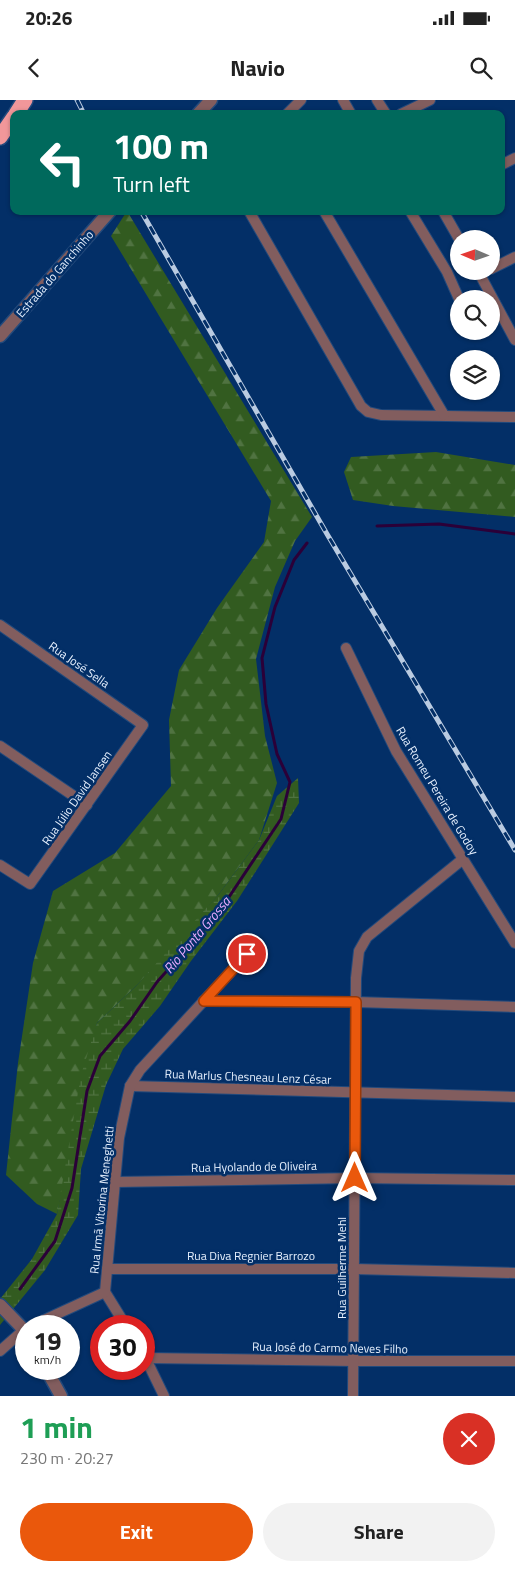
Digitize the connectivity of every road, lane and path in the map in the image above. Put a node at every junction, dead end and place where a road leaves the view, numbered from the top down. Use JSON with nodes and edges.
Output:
{"nodes":[{"id":1,"x":211,"y":100,"type":"edge"},
{"id":2,"x":301,"y":100,"type":"edge"},
{"id":3,"x":430,"y":100,"type":"edge"},
{"id":4,"x":202,"y":110,"type":"edge"},
{"id":5,"x":291,"y":110,"type":"edge"},
{"id":6,"x":409,"y":110,"type":"edge"},
{"id":7,"x":10,"y":122,"type":"edge"},
{"id":8,"x":0,"y":137,"type":"edge"},
{"id":9,"x":106,"y":215,"type":"edge"},
{"id":10,"x":251,"y":215,"type":"edge"},
{"id":11,"x":326,"y":215,"type":"edge"},
{"id":12,"x":412,"y":215,"type":"edge"},
{"id":13,"x":445,"y":215,"type":"edge"},
{"id":14,"x":454,"y":230,"type":"edge"},
{"id":15,"x":515,"y":257,"type":"edge"},
{"id":16,"x":500,"y":264,"type":"edge"},
{"id":17,"x":486,"y":280,"type":"edge"},
{"id":18,"x":455,"y":290,"type":"edge"},
{"id":19,"x":0,"y":336,"type":"edge"},
{"id":20,"x":515,"y":340,"type":"edge"},
{"id":21,"x":444,"y":414,"type":"junction"},
{"id":22,"x":515,"y":416,"type":"edge"},
{"id":23,"x":0,"y":625,"type":"edge"},
{"id":24,"x":346,"y":648,"type":"dead end"},
{"id":25,"x":143,"y":725,"type":"joint"},
{"id":26,"x":0,"y":746,"type":"edge"},
{"id":27,"x":87,"y":805,"type":"junction"},
{"id":28,"x":463,"y":859,"type":"junction"},
{"id":29,"x":0,"y":865,"type":"edge"},
{"id":30,"x":515,"y":943,"type":"edge"},
{"id":31,"x":247,"y":954,"type":"dead end"},
{"id":32,"x":204,"y":1001,"type":"junction"},
{"id":33,"x":356,"y":1002,"type":"junction"},
{"id":34,"x":515,"y":1007,"type":"edge"},
{"id":35,"x":130,"y":1086,"type":"junction"},
{"id":36,"x":355,"y":1093,"type":"junction"},
{"id":37,"x":515,"y":1097,"type":"edge"},
{"id":38,"x":355,"y":1178,"type":"junction"},
{"id":39,"x":515,"y":1180,"type":"edge"},
{"id":40,"x":114,"y":1182,"type":"junction"},
{"id":41,"x":107,"y":1269,"type":"junction"},
{"id":42,"x":354,"y":1269,"type":"junction"},
{"id":43,"x":515,"y":1273,"type":"edge"},
{"id":44,"x":105,"y":1292,"type":"junction"},
{"id":45,"x":0,"y":1305,"type":"edge"},
{"id":46,"x":57,"y":1315,"type":"edge"},
{"id":47,"x":119,"y":1315,"type":"edge"},
{"id":48,"x":15,"y":1318,"type":"edge"},
{"id":49,"x":15,"y":1339,"type":"edge"},
{"id":50,"x":0,"y":1351,"type":"edge"},
{"id":51,"x":155,"y":1356,"type":"edge"},
{"id":52,"x":354,"y":1361,"type":"junction"},
{"id":53,"x":515,"y":1361,"type":"edge"},
{"id":54,"x":155,"y":1377,"type":"edge"},
{"id":55,"x":52,"y":1380,"type":"edge"},
{"id":56,"x":61,"y":1396,"type":"edge"},
{"id":57,"x":164,"y":1396,"type":"edge"},
{"id":58,"x":353,"y":1396,"type":"edge"}],
"edges":[{"from":1,"to":4,"type":"street"},
{"from":2,"to":5,"type":"street"},
{"from":3,"to":6,"type":"street"},
{"from":7,"to":8,"type":"highway"},
{"from":9,"to":19,"type":"street","name":"Estrada do Ganchinho"},
{"from":10,"to":21,"type":"street"},
{"from":11,"to":21,"type":"street"},
{"from":12,"to":18,"type":"street"},
{"from":13,"to":14,"type":"street"},
{"from":15,"to":16,"type":"street"},
{"from":17,"to":20,"type":"street"},
{"from":21,"to":22,"type":"street"},
{"from":23,"to":25,"type":"street","name":"Rua José Sella"},
{"from":24,"to":28,"type":"street","name":"Rua Romeu Pereira de Godoy"},
{"from":25,"to":27,"type":"street","name":"Rua Júlio David Jansen"},
{"from":26,"to":27,"type":"street"},
{"from":27,"to":29,"type":"street","name":"Rua Júlio David Jansen"},
{"from":28,"to":30,"type":"street","name":"Rua Romeu Pereira de Godoy"},
{"from":28,"to":33,"type":"street","name":"Rua Guilherme Mehl"},
{"from":31,"to":32,"type":"street","name":"Rua Irmã Vitorina Meneghetti"},
{"from":32,"to":33,"type":"street"},
{"from":32,"to":35,"type":"street","name":"Rua Irmã Vitorina Meneghetti"},
{"from":33,"to":34,"type":"street"},
{"from":33,"to":36,"type":"street","name":"Rua Guilherme Mehl"},
{"from":35,"to":36,"type":"street","name":"Rua Marlus Chesneau Lenz César"},
{"from":35,"to":40,"type":"street","name":"Rua Irmã Vitorina Meneghetti"},
{"from":36,"to":37,"type":"street","name":"Rua Marlus Chesneau Lenz César"},
{"from":36,"to":38,"type":"street","name":"Rua Guilherme Mehl"},
{"from":38,"to":39,"type":"street","name":"Rua Hyolando de Oliveira"},
{"from":38,"to":40,"type":"street","name":"Rua Hyolando de Oliveira"},
{"from":38,"to":42,"type":"street","name":"Rua Guilherme Mehl"},
{"from":40,"to":41,"type":"street","name":"Rua Irmã Vitorina Meneghetti"},
{"from":41,"to":42,"type":"street","name":"Rua Diva Regnier Barrozo"},
{"from":41,"to":44,"type":"street","name":"Rua Irmã Vitorina Meneghetti"},
{"from":42,"to":43,"type":"street","name":"Rua Diva Regnier Barrozo"},
{"from":42,"to":52,"type":"street","name":"Rua Guilherme Mehl"},
{"from":44,"to":46,"type":"street","name":"Rua Irmã Vitorina Meneghetti"},
{"from":44,"to":47,"type":"street"},
{"from":45,"to":48,"type":"street"},
{"from":49,"to":50,"type":"street","name":"Rua Irmã Vitorina Meneghetti"},
{"from":51,"to":52,"type":"street","name":"Rua José do Carmo Neves Filho"},
{"from":52,"to":53,"type":"street","name":"Rua José do Carmo Neves Filho"},
{"from":52,"to":58,"type":"street","name":"Rua Guilherme Mehl"},
{"from":54,"to":57,"type":"street"},
{"from":55,"to":56,"type":"street"}]}
